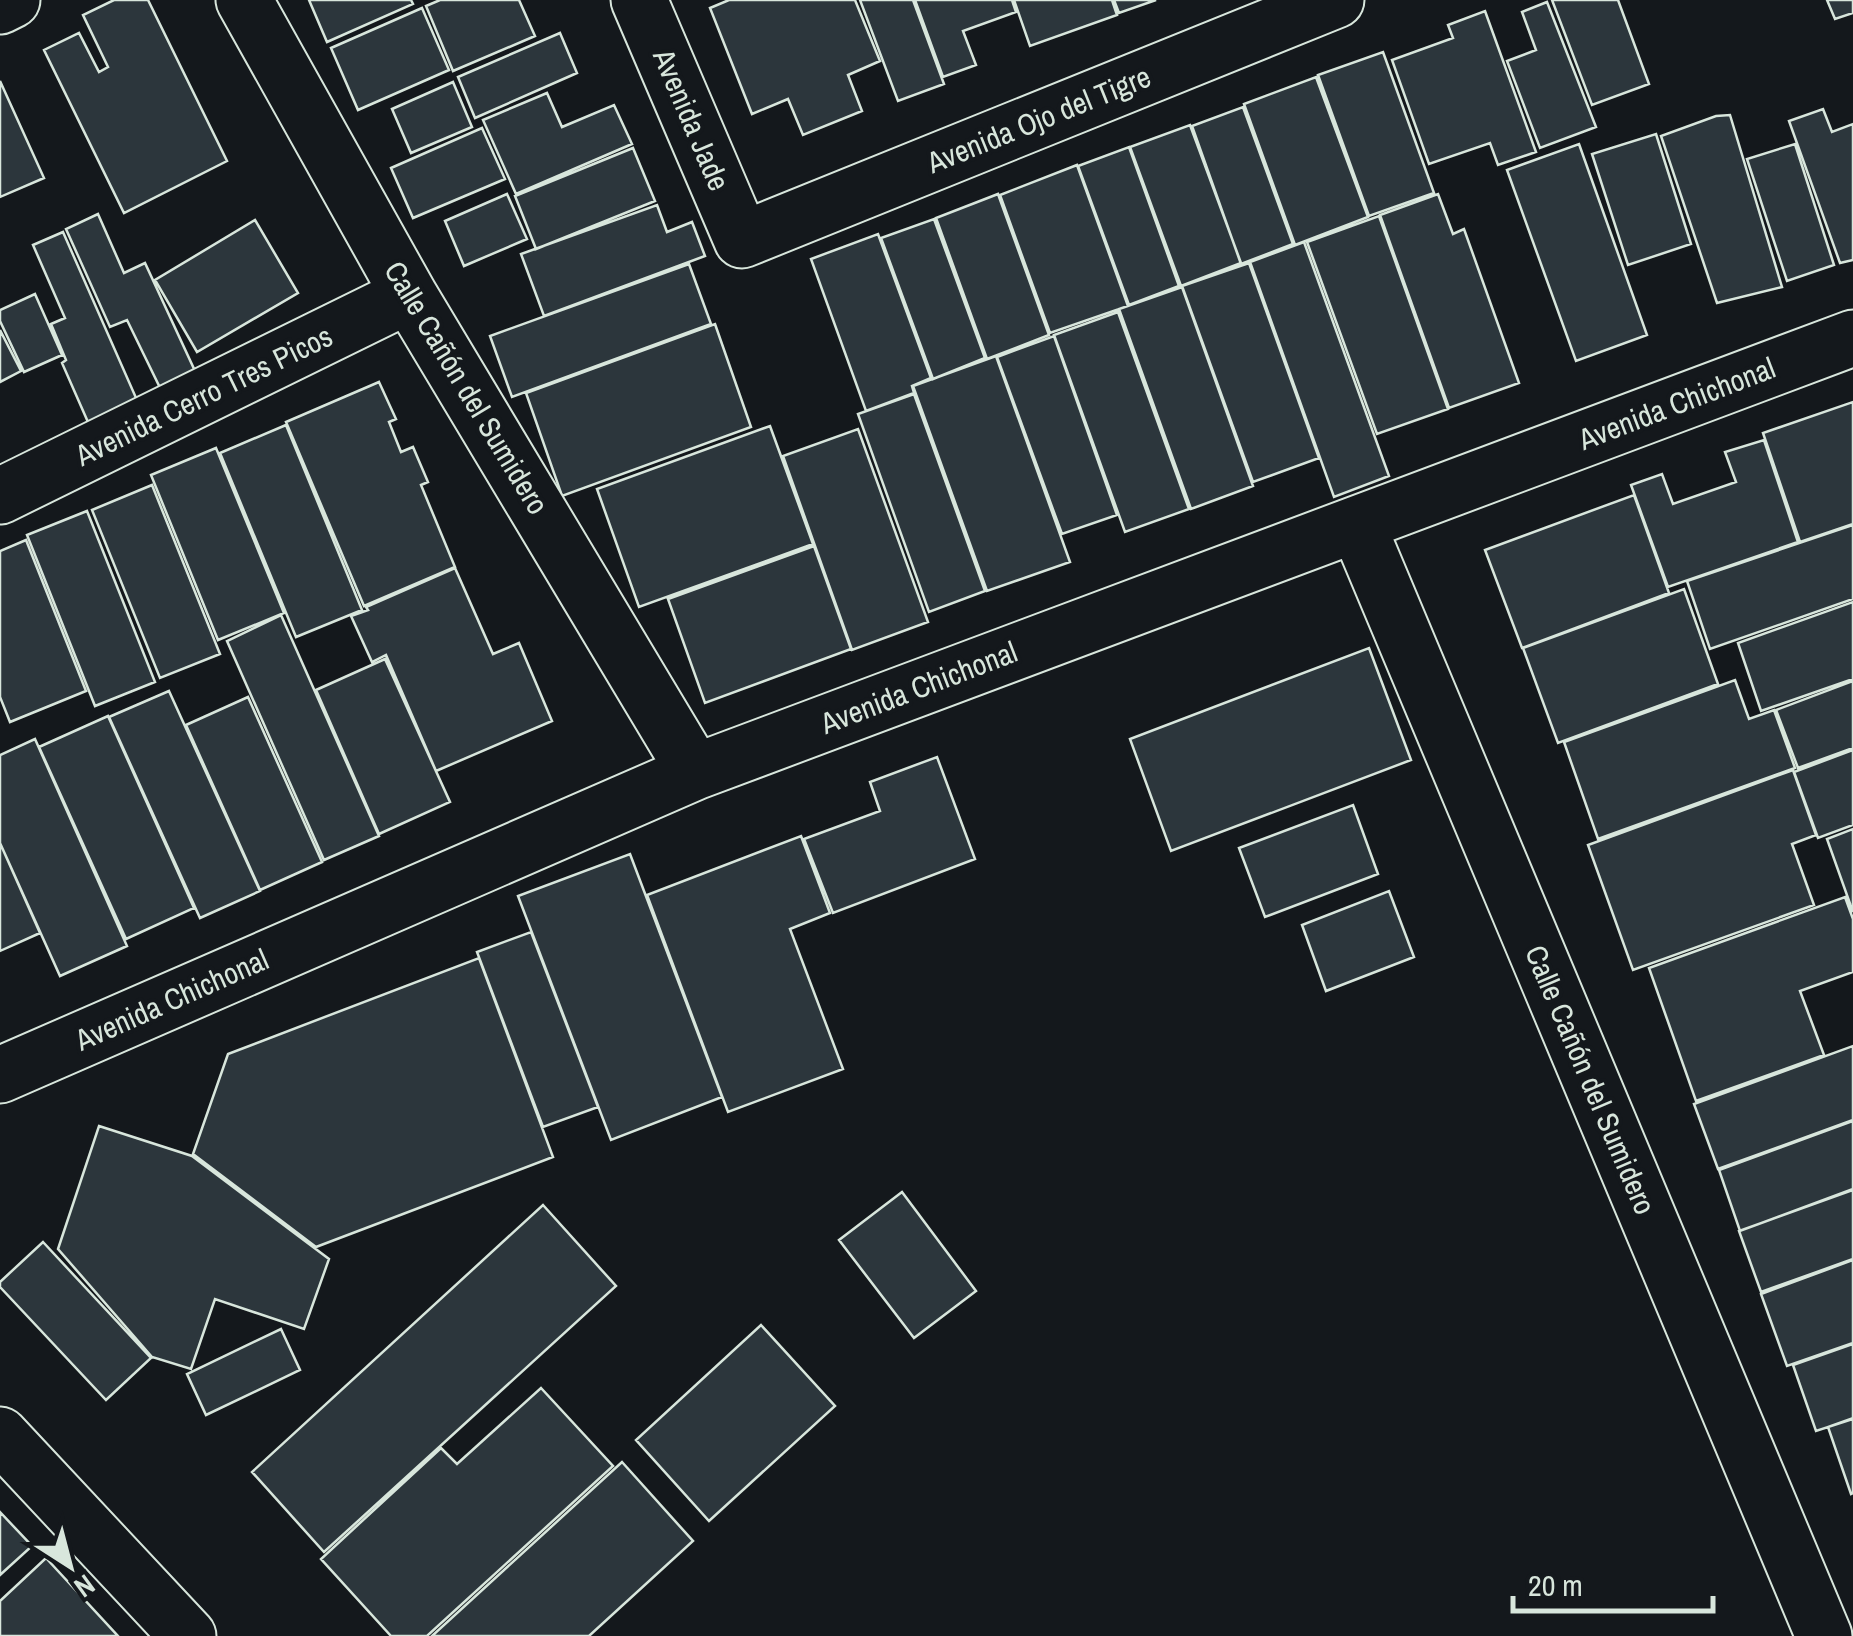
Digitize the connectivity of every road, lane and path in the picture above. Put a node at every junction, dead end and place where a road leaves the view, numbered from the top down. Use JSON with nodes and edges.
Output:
{"nodes":[{"id":1,"x":12,"y":0,"type":"edge"},
{"id":2,"x":244,"y":0,"type":"edge"},
{"id":3,"x":639,"y":0,"type":"edge"},
{"id":4,"x":1336,"y":0,"type":"edge"},
{"id":5,"x":0,"y":6,"type":"edge"},
{"id":6,"x":742,"y":240,"type":"joint"},
{"id":7,"x":409,"y":295,"type":"junction"},
{"id":8,"x":1853,"y":338,"type":"edge"},
{"id":9,"x":0,"y":496,"type":"edge"},
{"id":10,"x":1356,"y":524,"type":"junction"},
{"id":11,"x":695,"y":772,"type":"junction"},
{"id":12,"x":0,"y":1075,"type":"edge"},
{"id":13,"x":0,"y":1435,"type":"edge"},
{"id":14,"x":188,"y":1636,"type":"edge"},
{"id":15,"x":1824,"y":1636,"type":"edge"}],
"edges":[{"from":1,"to":5,"type":"street"},
{"from":2,"to":7,"type":"street","name":"Calle Cañón del Sumidero"},
{"from":3,"to":6,"type":"street","name":"Avenida Jade"},
{"from":4,"to":6,"type":"street","name":"Avenida Ojo del Tigre"},
{"from":7,"to":9,"type":"street","name":"Avenida Cerro Tres Picos"},
{"from":7,"to":11,"type":"street","name":"Calle Cañón del Sumidero"},
{"from":8,"to":10,"type":"street","name":"Avenida Chichonal"},
{"from":10,"to":11,"type":"street","name":"Avenida Chichonal"},
{"from":10,"to":15,"type":"street","name":"Calle Cañón del Sumidero"},
{"from":11,"to":12,"type":"street","name":"Avenida Chichonal"},
{"from":13,"to":14,"type":"street"}]}
